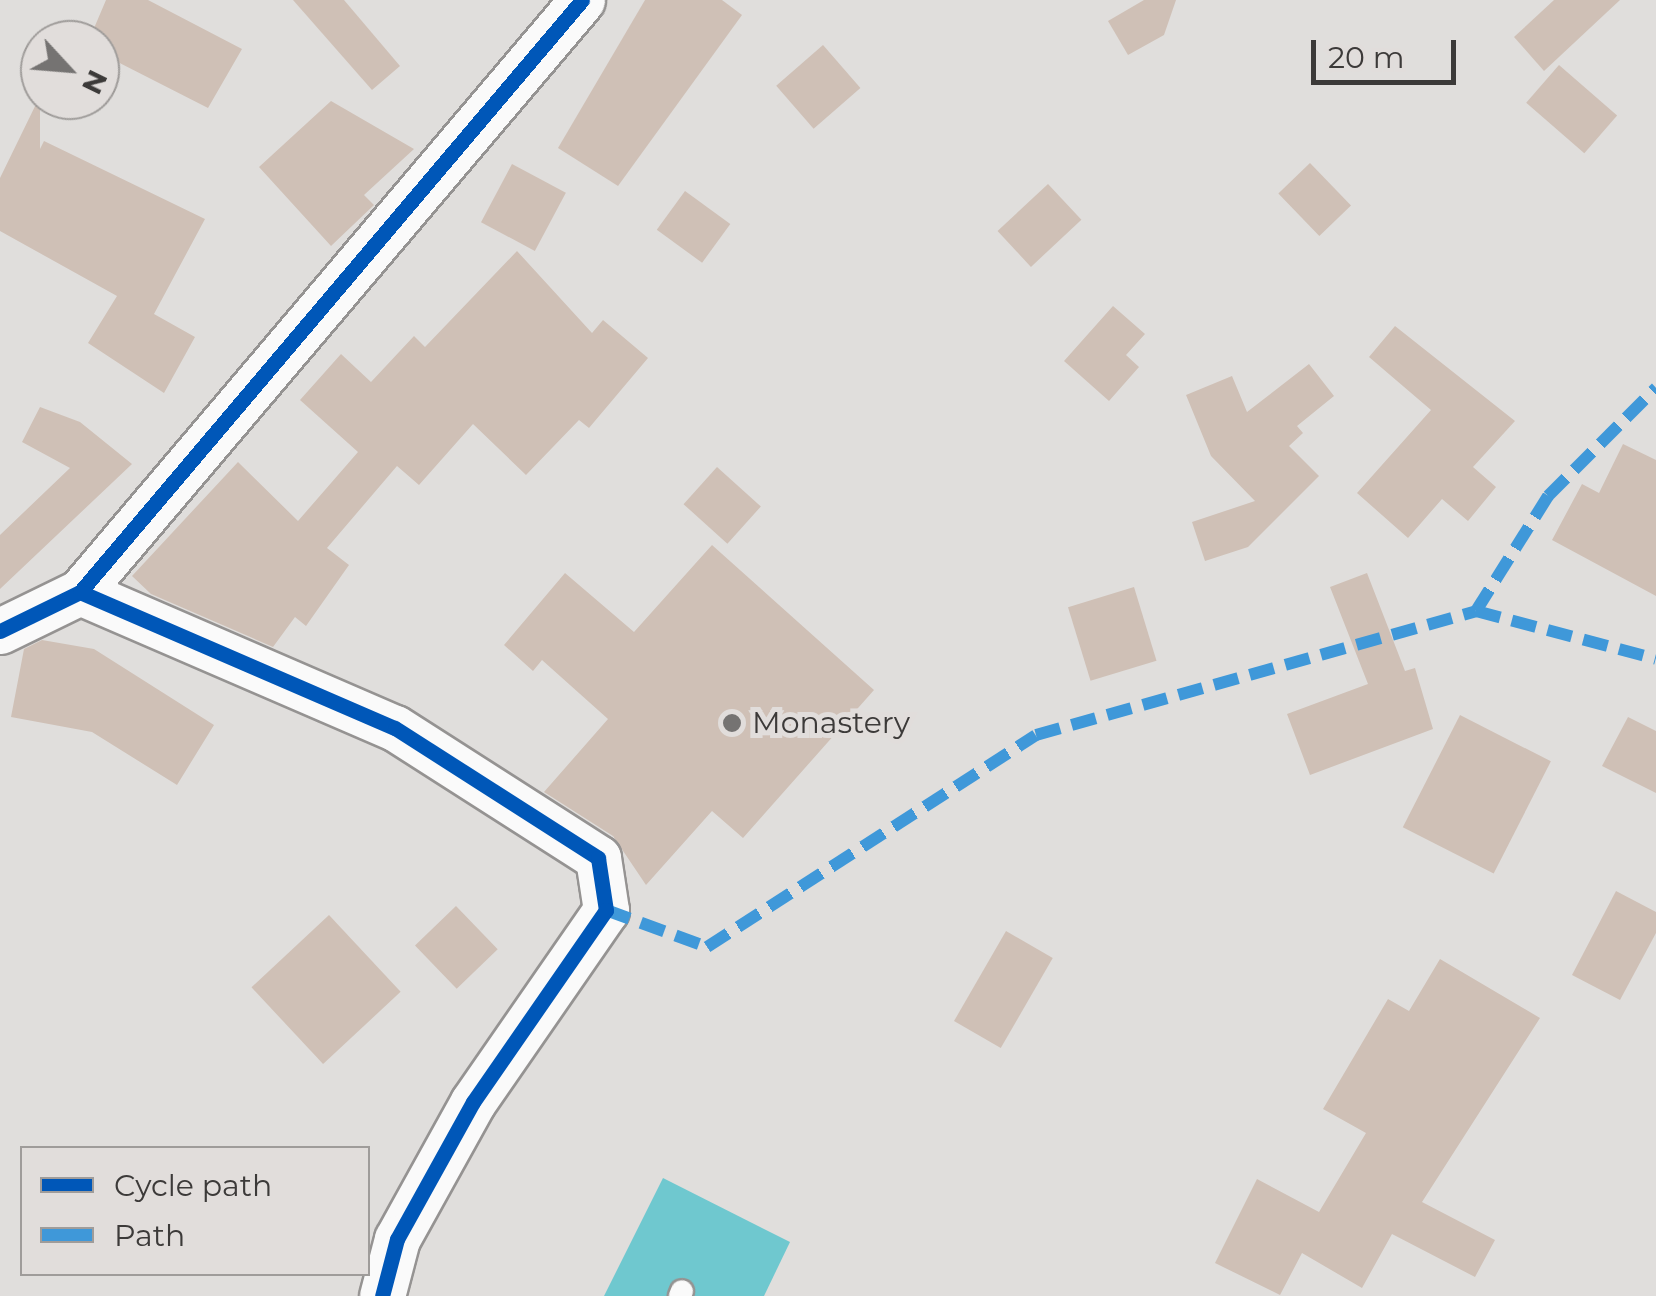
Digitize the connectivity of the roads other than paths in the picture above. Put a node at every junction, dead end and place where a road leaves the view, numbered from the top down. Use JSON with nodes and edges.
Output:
{"nodes":[{"id":1,"x":582,"y":0,"type":"edge"},
{"id":2,"x":80,"y":592,"type":"junction"},
{"id":3,"x":0,"y":631,"type":"edge"},
{"id":4,"x":382,"y":1296,"type":"edge"}],
"edges":[{"from":1,"to":2,"type":"street"},
{"from":2,"to":3,"type":"street"},
{"from":2,"to":4,"type":"street"}]}
